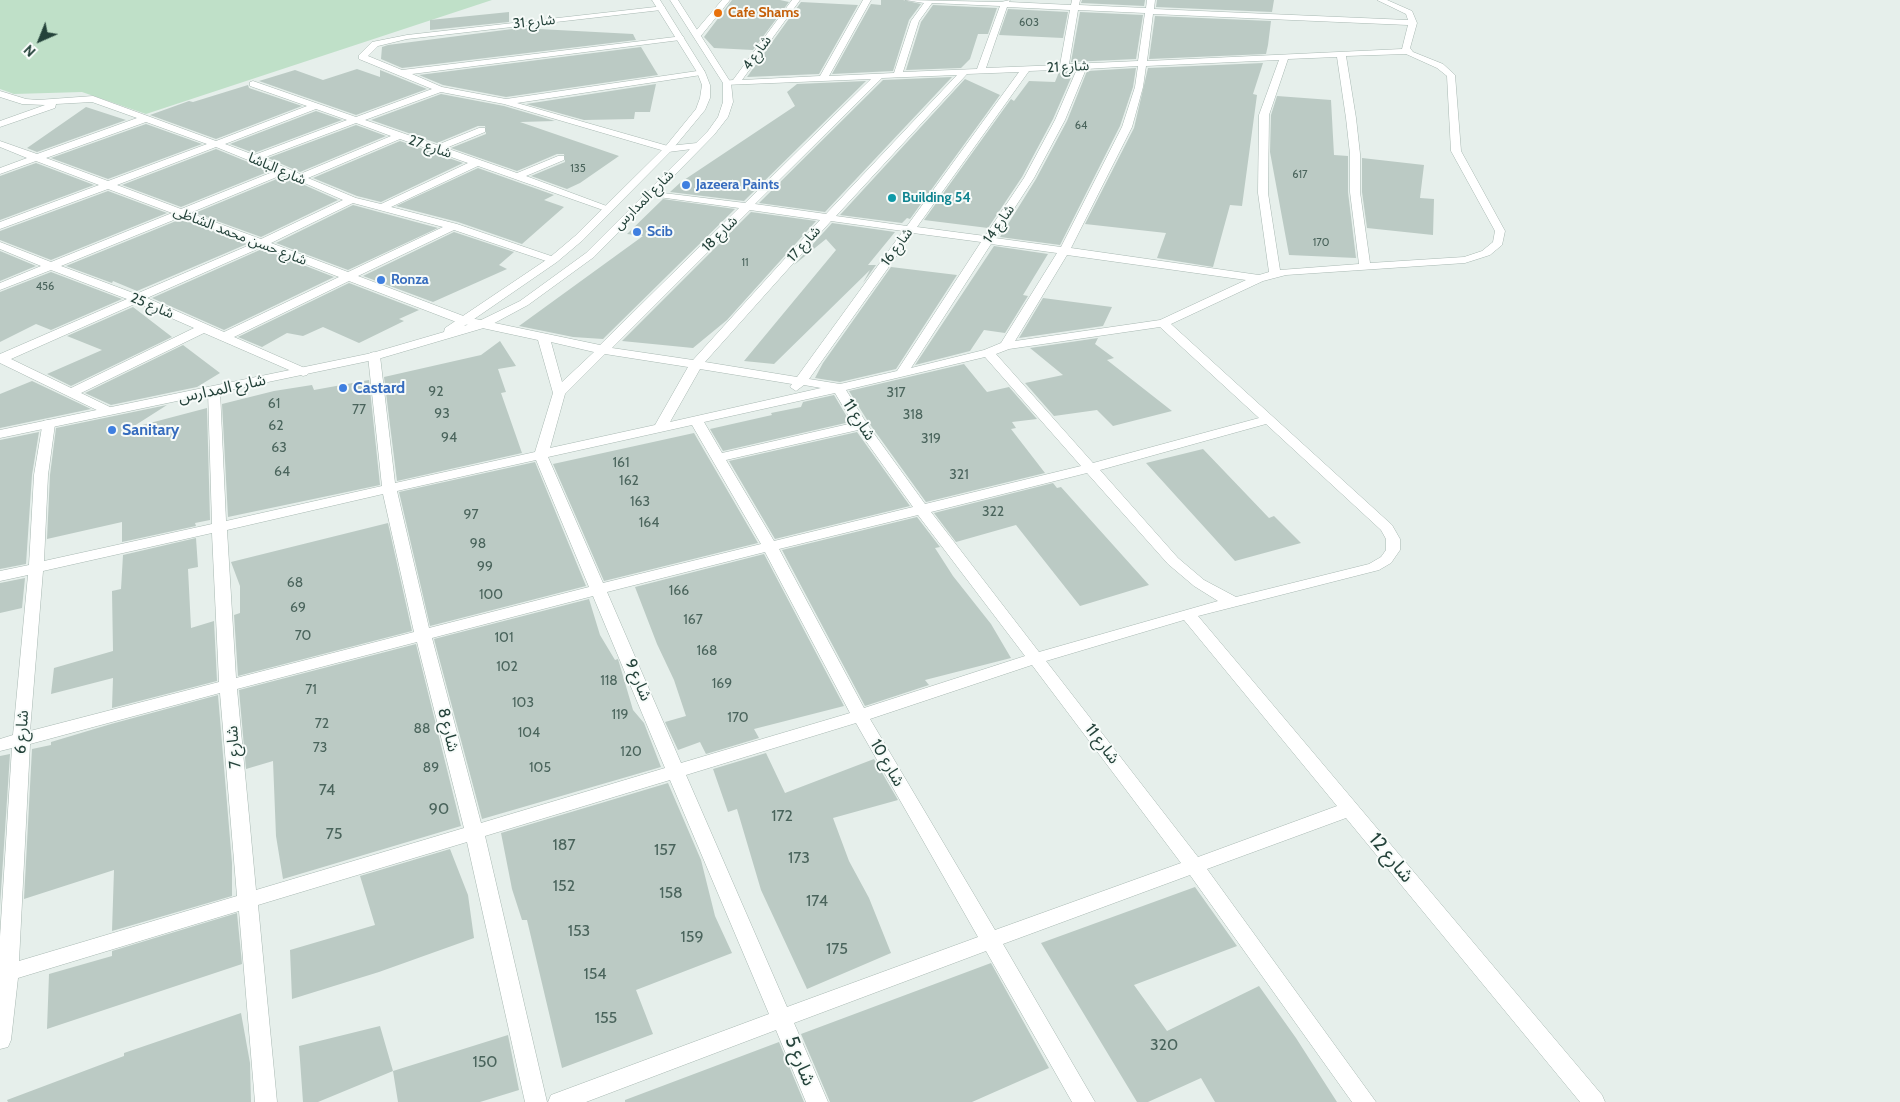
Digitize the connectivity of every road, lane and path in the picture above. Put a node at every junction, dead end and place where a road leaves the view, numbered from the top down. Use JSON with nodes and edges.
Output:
{"nodes":[{"id":1,"x":674,"y":0,"type":"edge"},
{"id":2,"x":726,"y":0,"type":"edge"},
{"id":3,"x":796,"y":0,"type":"edge"},
{"id":4,"x":867,"y":0,"type":"edge"},
{"id":5,"x":909,"y":0,"type":"edge"},
{"id":6,"x":1151,"y":0,"type":"edge"},
{"id":7,"x":1381,"y":0,"type":"edge"},
{"id":8,"x":929,"y":1,"type":"edge"},
{"id":9,"x":1005,"y":2,"type":"edge"},
{"id":10,"x":1076,"y":3,"type":"edge"},
{"id":11,"x":659,"y":4,"type":"edge"},
{"id":12,"x":1150,"y":10,"type":"junction"},
{"id":13,"x":1413,"y":23,"type":"junction"},
{"id":14,"x":697,"y":35,"type":"junction"},
{"id":15,"x":680,"y":38,"type":"junction"},
{"id":16,"x":1408,"y":51,"type":"junction"},
{"id":17,"x":1341,"y":54,"type":"junction"},
{"id":18,"x":1284,"y":57,"type":"junction"},
{"id":19,"x":1141,"y":63,"type":"junction"},
{"id":20,"x":1083,"y":66,"type":"junction"},
{"id":21,"x":1064,"y":67,"type":"junction"},
{"id":22,"x":1026,"y":69,"type":"junction"},
{"id":23,"x":981,"y":70,"type":"junction"},
{"id":24,"x":700,"y":72,"type":"junction"},
{"id":25,"x":964,"y":72,"type":"junction"},
{"id":26,"x":399,"y":73,"type":"junction"},
{"id":27,"x":898,"y":74,"type":"junction"},
{"id":28,"x":880,"y":75,"type":"junction"},
{"id":29,"x":823,"y":78,"type":"junction"},
{"id":30,"x":732,"y":82,"type":"junction"},
{"id":31,"x":253,"y":84,"type":"dead end"},
{"id":32,"x":440,"y":89,"type":"junction"},
{"id":33,"x":0,"y":94,"type":"edge"},
{"id":34,"x":75,"y":99,"type":"junction"},
{"id":35,"x":505,"y":102,"type":"junction"},
{"id":36,"x":316,"y":106,"type":"junction"},
{"id":37,"x":147,"y":118,"type":"junction"},
{"id":38,"x":355,"y":120,"type":"junction"},
{"id":39,"x":0,"y":124,"type":"edge"},
{"id":40,"x":482,"y":130,"type":"dead end"},
{"id":41,"x":398,"y":136,"type":"junction"},
{"id":42,"x":0,"y":144,"type":"edge"},
{"id":43,"x":213,"y":144,"type":"junction"},
{"id":44,"x":697,"y":146,"type":"junction"},
{"id":45,"x":668,"y":149,"type":"junction"},
{"id":46,"x":437,"y":150,"type":"junction"},
{"id":47,"x":36,"y":158,"type":"junction"},
{"id":48,"x":254,"y":158,"type":"junction"},
{"id":49,"x":561,"y":158,"type":"dead end"},
{"id":50,"x":476,"y":162,"type":"junction"},
{"id":51,"x":0,"y":171,"type":"edge"},
{"id":52,"x":282,"y":171,"type":"junction"},
{"id":53,"x":516,"y":177,"type":"junction"},
{"id":54,"x":299,"y":178,"type":"junction"},
{"id":55,"x":108,"y":184,"type":"junction"},
{"id":56,"x":651,"y":193,"type":"junction"},
{"id":57,"x":352,"y":200,"type":"junction"},
{"id":58,"x":749,"y":206,"type":"junction"},
{"id":59,"x":383,"y":207,"type":"junction"},
{"id":60,"x":607,"y":208,"type":"junction"},
{"id":61,"x":178,"y":214,"type":"junction"},
{"id":62,"x":826,"y":219,"type":"junction"},
{"id":63,"x":0,"y":226,"type":"edge"},
{"id":64,"x":453,"y":226,"type":"junction"},
{"id":65,"x":910,"y":229,"type":"junction"},
{"id":66,"x":987,"y":240,"type":"junction"},
{"id":67,"x":260,"y":244,"type":"junction"},
{"id":68,"x":0,"y":245,"type":"edge"},
{"id":69,"x":1064,"y":251,"type":"junction"},
{"id":70,"x":553,"y":260,"type":"junction"},
{"id":71,"x":1365,"y":265,"type":"junction"},
{"id":72,"x":50,"y":266,"type":"junction"},
{"id":73,"x":1275,"y":274,"type":"junction"},
{"id":74,"x":348,"y":277,"type":"junction"},
{"id":75,"x":1259,"y":278,"type":"junction"},
{"id":76,"x":0,"y":286,"type":"edge"},
{"id":77,"x":138,"y":299,"type":"junction"},
{"id":78,"x":463,"y":320,"type":"junction"},
{"id":79,"x":1163,"y":323,"type":"junction"},
{"id":80,"x":483,"y":324,"type":"junction"},
{"id":81,"x":204,"y":328,"type":"junction"},
{"id":82,"x":442,"y":336,"type":"junction"},
{"id":83,"x":224,"y":337,"type":"junction"},
{"id":84,"x":543,"y":338,"type":"junction"},
{"id":85,"x":1006,"y":346,"type":"junction"},
{"id":86,"x":604,"y":350,"type":"junction"},
{"id":87,"x":988,"y":353,"type":"junction"},
{"id":88,"x":374,"y":356,"type":"junction"},
{"id":89,"x":0,"y":358,"type":"edge"},
{"id":90,"x":696,"y":365,"type":"junction"},
{"id":91,"x":303,"y":372,"type":"junction"},
{"id":92,"x":901,"y":374,"type":"junction"},
{"id":93,"x":800,"y":382,"type":"junction"},
{"id":94,"x":838,"y":387,"type":"junction"},
{"id":95,"x":214,"y":391,"type":"junction"},
{"id":96,"x":71,"y":393,"type":"junction"},
{"id":97,"x":559,"y":393,"type":"junction"},
{"id":98,"x":786,"y":400,"type":"junction"},
{"id":99,"x":107,"y":411,"type":"junction"},
{"id":100,"x":1269,"y":419,"type":"junction"},
{"id":101,"x":696,"y":420,"type":"junction"},
{"id":102,"x":48,"y":424,"type":"junction"},
{"id":103,"x":861,"y":425,"type":"junction"},
{"id":104,"x":660,"y":428,"type":"junction"},
{"id":105,"x":0,"y":434,"type":"edge"},
{"id":106,"x":541,"y":456,"type":"junction"},
{"id":107,"x":718,"y":458,"type":"junction"},
{"id":108,"x":1091,"y":468,"type":"junction"},
{"id":109,"x":389,"y":489,"type":"junction"},
{"id":110,"x":923,"y":511,"type":"junction"},
{"id":111,"x":219,"y":526,"type":"junction"},
{"id":112,"x":770,"y":547,"type":"junction"},
{"id":113,"x":36,"y":568,"type":"junction"},
{"id":114,"x":0,"y":576,"type":"edge"},
{"id":115,"x":600,"y":590,"type":"junction"},
{"id":116,"x":1235,"y":602,"type":"junction"},
{"id":117,"x":1187,"y":614,"type":"junction"},
{"id":118,"x":423,"y":635,"type":"junction"},
{"id":119,"x":1037,"y":658,"type":"junction"},
{"id":120,"x":228,"y":686,"type":"junction"},
{"id":121,"x":860,"y":716,"type":"junction"},
{"id":122,"x":21,"y":739,"type":"junction"},
{"id":123,"x":0,"y":745,"type":"edge"},
{"id":124,"x":677,"y":770,"type":"junction"},
{"id":125,"x":1350,"y":809,"type":"junction"},
{"id":126,"x":474,"y":831,"type":"junction"},
{"id":127,"x":1194,"y":866,"type":"junction"},
{"id":128,"x":249,"y":898,"type":"junction"},
{"id":129,"x":992,"y":940,"type":"junction"},
{"id":130,"x":4,"y":974,"type":"edge"},
{"id":131,"x":783,"y":1019,"type":"junction"},
{"id":132,"x":0,"y":1040,"type":"edge"},
{"id":133,"x":266,"y":1102,"type":"edge"},
{"id":134,"x":536,"y":1102,"type":"edge"},
{"id":135,"x":559,"y":1102,"type":"edge"},
{"id":136,"x":817,"y":1102,"type":"edge"},
{"id":137,"x":1084,"y":1102,"type":"edge"},
{"id":138,"x":1365,"y":1102,"type":"edge"},
{"id":139,"x":1594,"y":1102,"type":"edge"}],
"edges":[{"from":1,"to":14,"type":"street"},
{"from":2,"to":14,"type":"street"},
{"from":3,"to":30,"type":"street","name":"شارع 4"},
{"from":4,"to":29,"type":"street"},
{"from":5,"to":8,"type":"street"},
{"from":6,"to":12,"type":"street"},
{"from":7,"to":13,"type":"street"},
{"from":8,"to":9,"type":"street"},
{"from":8,"to":27,"type":"street"},
{"from":9,"to":10,"type":"street"},
{"from":9,"to":23,"type":"street"},
{"from":10,"to":12,"type":"street"},
{"from":10,"to":21,"type":"street"},
{"from":11,"to":15,"type":"street","name":"شارع المدارس"},
{"from":11,"to":26,"type":"street","name":"شارع 31"},
{"from":12,"to":13,"type":"street"},
{"from":12,"to":19,"type":"street"},
{"from":13,"to":16,"type":"street"},
{"from":14,"to":30,"type":"street"},
{"from":15,"to":24,"type":"street","name":"شارع المدارس"},
{"from":15,"to":26,"type":"street"},
{"from":16,"to":17,"type":"street","name":"شارع 21"},
{"from":16,"to":71,"type":"street"},
{"from":17,"to":18,"type":"street","name":"شارع 21"},
{"from":17,"to":71,"type":"street"},
{"from":18,"to":19,"type":"street","name":"شارع 21"},
{"from":18,"to":73,"type":"street"},
{"from":19,"to":20,"type":"street","name":"شارع 21"},
{"from":19,"to":69,"type":"street"},
{"from":20,"to":21,"type":"street","name":"شارع 21"},
{"from":20,"to":66,"type":"street","name":"شارع 14"},
{"from":21,"to":22,"type":"street","name":"شارع 21"},
{"from":22,"to":23,"type":"street","name":"شارع 21"},
{"from":22,"to":65,"type":"street","name":"شارع 16"},
{"from":23,"to":25,"type":"street","name":"شارع 21"},
{"from":24,"to":35,"type":"street"},
{"from":24,"to":45,"type":"street","name":"شارع المدارس"},
{"from":25,"to":27,"type":"street","name":"شارع 21"},
{"from":25,"to":62,"type":"street","name":"شارع 17"},
{"from":26,"to":32,"type":"street"},
{"from":27,"to":28,"type":"street","name":"شارع 21"},
{"from":28,"to":29,"type":"street","name":"شارع 21"},
{"from":28,"to":58,"type":"street","name":"شارع 18"},
{"from":29,"to":30,"type":"street","name":"شارع 21"},
{"from":30,"to":44,"type":"street","name":"شارع المدارس"},
{"from":31,"to":36,"type":"street","name":"شارع 27"},
{"from":32,"to":35,"type":"street"},
{"from":32,"to":38,"type":"street"},
{"from":33,"to":34,"type":"street","name":"شارع الباشا"},
{"from":34,"to":37,"type":"street","name":"شارع الباشا"},
{"from":34,"to":39,"type":"street"},
{"from":35,"to":45,"type":"street"},
{"from":36,"to":38,"type":"street","name":"شارع 27"},
{"from":36,"to":43,"type":"street"},
{"from":37,"to":43,"type":"street","name":"شارع الباشا"},
{"from":37,"to":47,"type":"street"},
{"from":38,"to":41,"type":"street","name":"شارع 27"},
{"from":38,"to":48,"type":"street"},
{"from":40,"to":46,"type":"street"},
{"from":41,"to":46,"type":"street","name":"شارع 27"},
{"from":41,"to":54,"type":"street"},
{"from":42,"to":47,"type":"street","name":"شارع حسن محمد الشاظى"},
{"from":43,"to":48,"type":"street","name":"شارع الباشا"},
{"from":43,"to":55,"type":"street"},
{"from":44,"to":45,"type":"street"},
{"from":44,"to":56,"type":"street","name":"شارع المدارس"},
{"from":45,"to":60,"type":"street","name":"شارع المدارس"},
{"from":46,"to":50,"type":"street","name":"شارع 27"},
{"from":47,"to":51,"type":"street"},
{"from":47,"to":55,"type":"street","name":"شارع حسن محمد الشاظى"},
{"from":48,"to":52,"type":"street","name":"شارع الباشا"},
{"from":49,"to":53,"type":"street"},
{"from":50,"to":53,"type":"street","name":"شارع 27"},
{"from":50,"to":59,"type":"street"},
{"from":52,"to":54,"type":"street","name":"شارع الباشا"},
{"from":52,"to":61,"type":"street"},
{"from":53,"to":60,"type":"street","name":"شارع 27"},
{"from":54,"to":57,"type":"street","name":"شارع الباشا"},
{"from":55,"to":61,"type":"street","name":"شارع حسن محمد الشاظى"},
{"from":55,"to":63,"type":"street"},
{"from":56,"to":58,"type":"street"},
{"from":56,"to":80,"type":"street","name":"شارع المدارس"},
{"from":57,"to":59,"type":"street","name":"شارع الباشا"},
{"from":57,"to":67,"type":"street"},
{"from":58,"to":62,"type":"street"},
{"from":58,"to":86,"type":"street","name":"شارع 18"},
{"from":59,"to":64,"type":"street","name":"شارع الباشا"},
{"from":60,"to":70,"type":"street","name":"شارع المدارس"},
{"from":61,"to":67,"type":"street","name":"شارع حسن محمد الشاظى"},
{"from":61,"to":72,"type":"street"},
{"from":62,"to":65,"type":"street"},
{"from":62,"to":90,"type":"street","name":"شارع 17"},
{"from":64,"to":70,"type":"street","name":"شارع الباشا"},
{"from":64,"to":74,"type":"street"},
{"from":65,"to":66,"type":"street"},
{"from":65,"to":93,"type":"street","name":"شارع 16"},
{"from":66,"to":69,"type":"street"},
{"from":66,"to":92,"type":"street","name":"شارع 14"},
{"from":67,"to":74,"type":"street","name":"شارع حسن محمد الشاظى"},
{"from":67,"to":77,"type":"street"},
{"from":68,"to":72,"type":"street","name":"شارع 25"},
{"from":69,"to":75,"type":"street"},
{"from":69,"to":85,"type":"street"},
{"from":70,"to":78,"type":"street","name":"شارع المدارس"},
{"from":71,"to":73,"type":"street"},
{"from":72,"to":76,"type":"street"},
{"from":72,"to":77,"type":"street","name":"شارع 25"},
{"from":73,"to":75,"type":"street"},
{"from":74,"to":78,"type":"street","name":"شارع حسن محمد الشاظى"},
{"from":74,"to":83,"type":"street"},
{"from":75,"to":79,"type":"street"},
{"from":77,"to":81,"type":"street","name":"شارع 25"},
{"from":77,"to":89,"type":"street"},
{"from":78,"to":80,"type":"street","name":"شارع حسن محمد الشاظى"},
{"from":78,"to":82,"type":"street","name":"شارع المدارس"},
{"from":79,"to":85,"type":"street"},
{"from":79,"to":100,"type":"street"},
{"from":80,"to":82,"type":"street","name":"شارع المدارس"},
{"from":80,"to":84,"type":"street","name":"شارع حسن محمد الشاظى"},
{"from":81,"to":83,"type":"street","name":"شارع 25"},
{"from":81,"to":96,"type":"street"},
{"from":82,"to":88,"type":"street","name":"شارع المدارس"},
{"from":83,"to":91,"type":"street","name":"شارع 25"},
{"from":84,"to":86,"type":"street","name":"شارع حسن محمد الشاظى"},
{"from":84,"to":97,"type":"street"},
{"from":85,"to":87,"type":"street"},
{"from":86,"to":90,"type":"street","name":"شارع حسن محمد الشاظى"},
{"from":86,"to":97,"type":"street","name":"شارع 18"},
{"from":87,"to":92,"type":"street"},
{"from":87,"to":108,"type":"street"},
{"from":88,"to":91,"type":"street","name":"شارع المدارس"},
{"from":88,"to":109,"type":"street","name":"شارع 8"},
{"from":89,"to":96,"type":"street"},
{"from":90,"to":93,"type":"street","name":"شارع حسن محمد الشاظى"},
{"from":90,"to":104,"type":"street","name":"شارع 17"},
{"from":91,"to":95,"type":"street","name":"شارع المدارس"},
{"from":92,"to":94,"type":"street"},
{"from":93,"to":94,"type":"street","name":"شارع حسن محمد الشاظى"},
{"from":93,"to":98,"type":"street","name":"شارع 16"},
{"from":94,"to":98,"type":"street"},
{"from":94,"to":103,"type":"street","name":"شارع 11"},
{"from":95,"to":99,"type":"street","name":"شارع المدارس"},
{"from":95,"to":111,"type":"street","name":"شارع 7"},
{"from":96,"to":99,"type":"street"},
{"from":97,"to":106,"type":"street"},
{"from":98,"to":101,"type":"street"},
{"from":99,"to":102,"type":"street","name":"شارع المدارس"},
{"from":100,"to":108,"type":"street"},
{"from":100,"to":116,"type":"street"},
{"from":101,"to":104,"type":"street"},
{"from":101,"to":107,"type":"street","name":"شارع 10"},
{"from":102,"to":105,"type":"street","name":"شارع المدارس"},
{"from":102,"to":113,"type":"street","name":"شارع 6"},
{"from":103,"to":107,"type":"street"},
{"from":103,"to":110,"type":"street","name":"شارع 11"},
{"from":104,"to":106,"type":"street"},
{"from":106,"to":109,"type":"street"},
{"from":106,"to":115,"type":"street","name":"شارع 9"},
{"from":107,"to":112,"type":"street","name":"شارع 10"},
{"from":108,"to":110,"type":"street"},
{"from":108,"to":116,"type":"street"},
{"from":109,"to":111,"type":"street"},
{"from":109,"to":118,"type":"street","name":"شارع 8"},
{"from":110,"to":112,"type":"street"},
{"from":110,"to":119,"type":"street","name":"شارع 11"},
{"from":111,"to":113,"type":"street"},
{"from":111,"to":120,"type":"street","name":"شارع 7"},
{"from":112,"to":115,"type":"street"},
{"from":112,"to":121,"type":"street","name":"شارع 10"},
{"from":113,"to":114,"type":"street"},
{"from":113,"to":122,"type":"street","name":"شارع 6"},
{"from":115,"to":118,"type":"street"},
{"from":115,"to":124,"type":"street","name":"شارع 9"},
{"from":116,"to":117,"type":"street"},
{"from":117,"to":119,"type":"street"},
{"from":117,"to":125,"type":"street","name":"شارع 12"},
{"from":118,"to":120,"type":"street"},
{"from":118,"to":126,"type":"street","name":"شارع 8"},
{"from":119,"to":121,"type":"street"},
{"from":119,"to":127,"type":"street","name":"شارع 11"},
{"from":120,"to":122,"type":"street"},
{"from":120,"to":128,"type":"street","name":"شارع 7"},
{"from":121,"to":124,"type":"street"},
{"from":121,"to":129,"type":"street","name":"شارع 10"},
{"from":122,"to":123,"type":"street"},
{"from":122,"to":130,"type":"street","name":"شارع 6"},
{"from":124,"to":126,"type":"street"},
{"from":124,"to":131,"type":"street","name":"شارع 9"},
{"from":125,"to":127,"type":"street"},
{"from":125,"to":139,"type":"street","name":"شارع 12"},
{"from":126,"to":128,"type":"street"},
{"from":126,"to":134,"type":"street","name":"شارع 8"},
{"from":127,"to":129,"type":"street"},
{"from":127,"to":138,"type":"street","name":"شارع 11"},
{"from":128,"to":130,"type":"street"},
{"from":128,"to":133,"type":"street","name":"شارع 7"},
{"from":129,"to":131,"type":"street"},
{"from":129,"to":137,"type":"street","name":"شارع 10"},
{"from":130,"to":132,"type":"street","name":"شارع 6"},
{"from":131,"to":135,"type":"street"},
{"from":131,"to":136,"type":"street","name":"شارع 5"}]}
